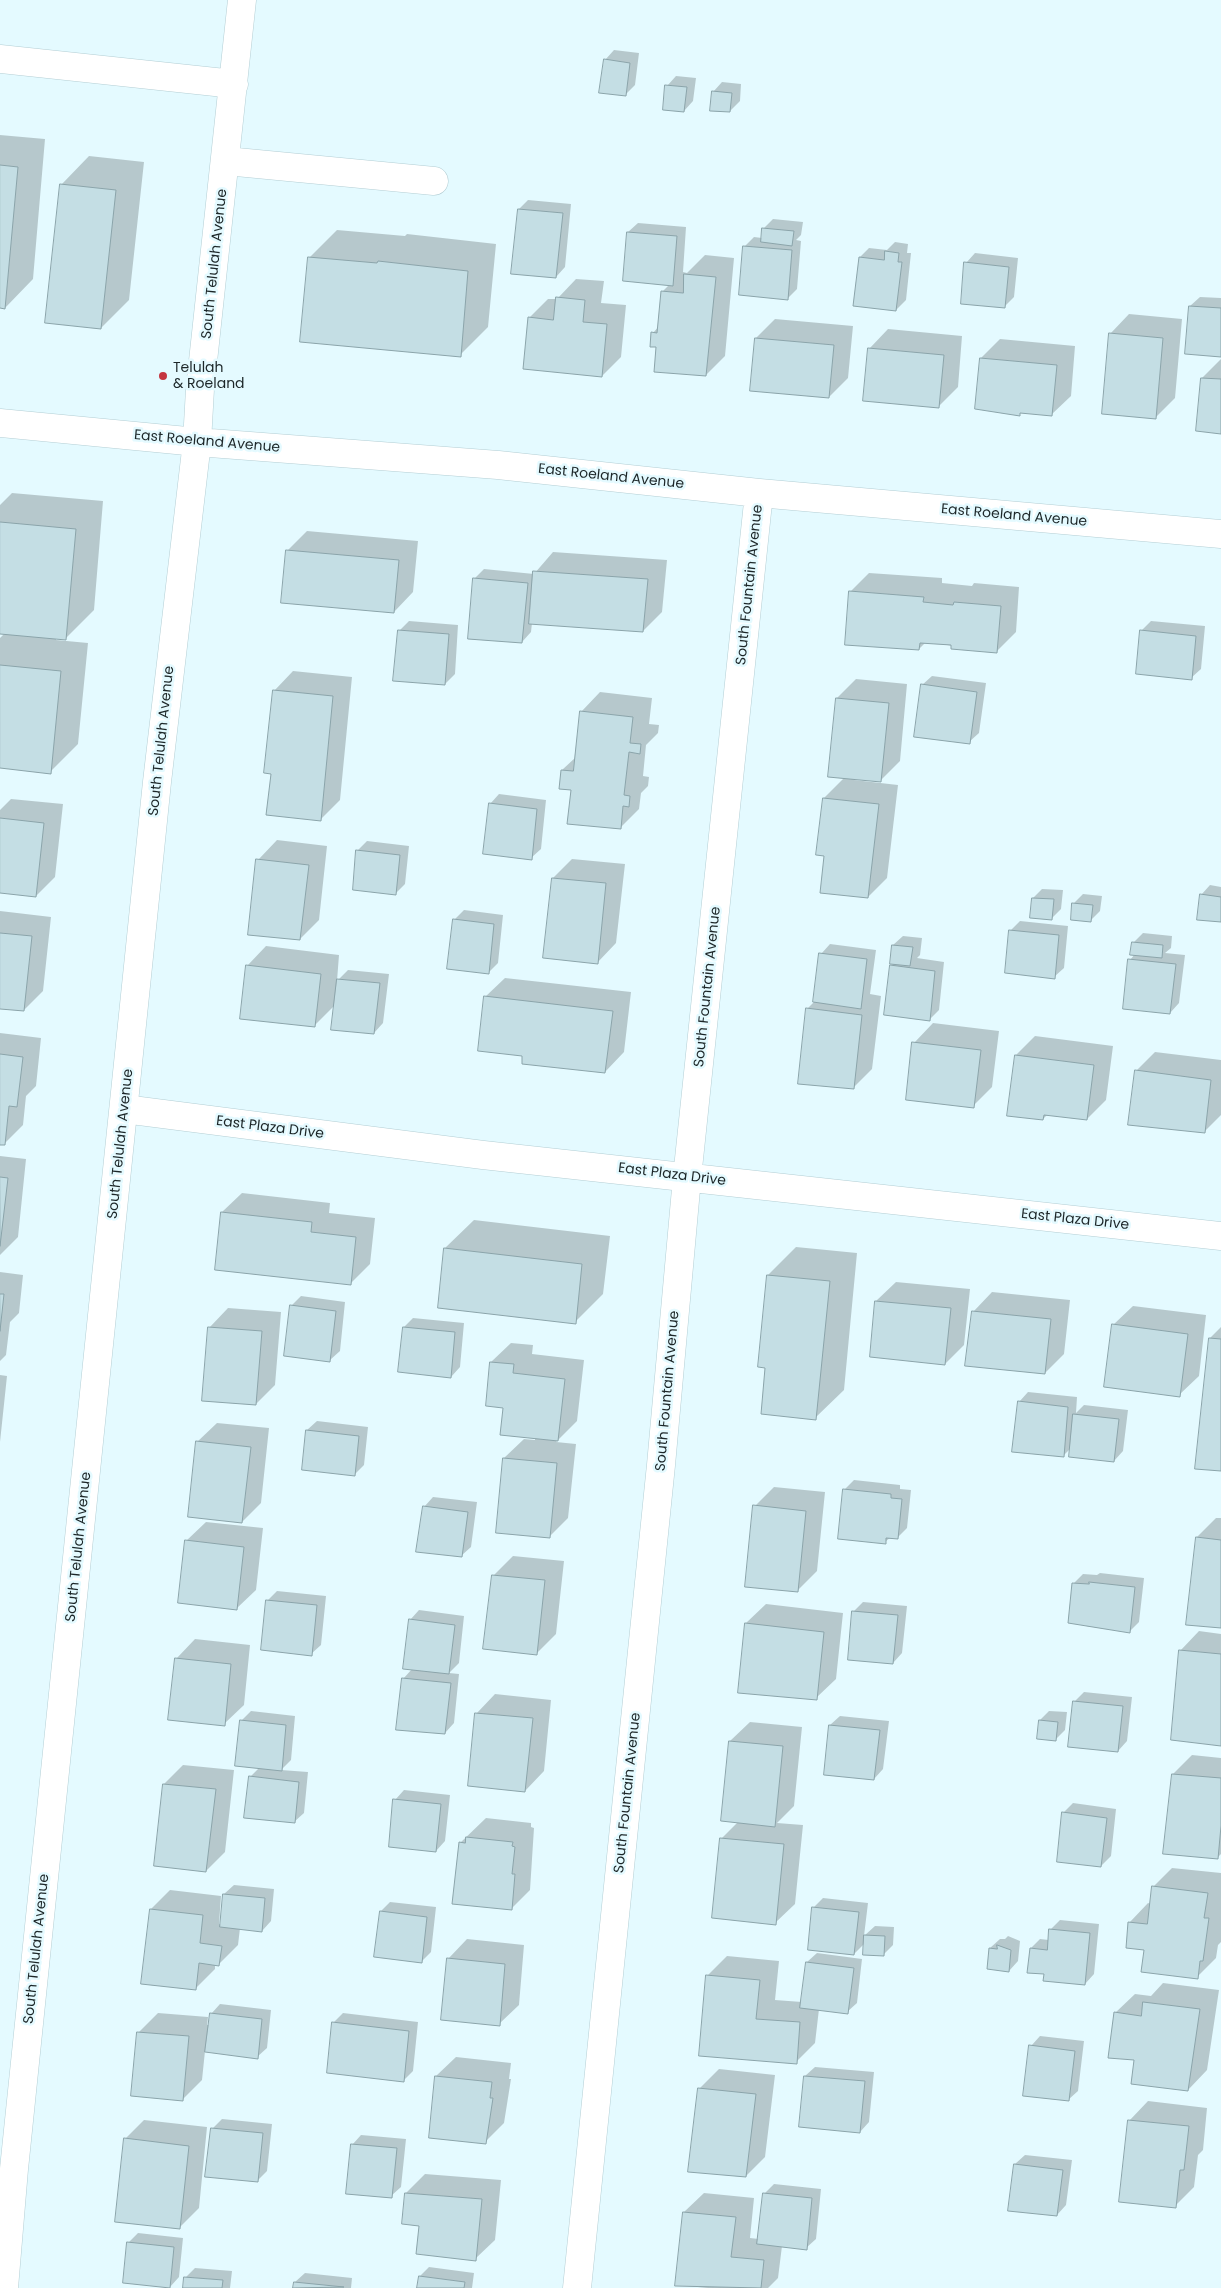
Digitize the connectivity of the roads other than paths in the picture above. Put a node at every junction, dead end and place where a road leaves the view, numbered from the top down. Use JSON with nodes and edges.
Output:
{"nodes":[{"id":1,"x":242,"y":0,"type":"edge"},
{"id":2,"x":0,"y":59,"type":"edge"},
{"id":3,"x":234,"y":84,"type":"junction"},
{"id":4,"x":226,"y":161,"type":"junction"},
{"id":5,"x":434,"y":181,"type":"dead end"},
{"id":6,"x":0,"y":423,"type":"edge"},
{"id":7,"x":197,"y":442,"type":"junction"},
{"id":8,"x":759,"y":493,"type":"junction"},
{"id":9,"x":1221,"y":534,"type":"edge"},
{"id":10,"x":124,"y":1109,"type":"junction"},
{"id":11,"x":687,"y":1178,"type":"junction"},
{"id":12,"x":1221,"y":1236,"type":"edge"},
{"id":13,"x":4,"y":2288,"type":"edge"},
{"id":14,"x":578,"y":2288,"type":"edge"}],
"edges":[{"from":1,"to":3,"type":"street","name":"South Telulah Avenue"},
{"from":2,"to":3,"type":"street"},
{"from":3,"to":4,"type":"street","name":"South Telulah Avenue"},
{"from":4,"to":5,"type":"street"},
{"from":4,"to":7,"type":"street","name":"South Telulah Avenue"},
{"from":6,"to":7,"type":"street","name":"East Roeland Avenue"},
{"from":7,"to":8,"type":"street","name":"East Roeland Avenue"},
{"from":7,"to":10,"type":"street","name":"South Telulah Avenue"},
{"from":8,"to":9,"type":"street","name":"East Roeland Avenue"},
{"from":8,"to":11,"type":"street","name":"South Fountain Avenue"},
{"from":10,"to":11,"type":"street","name":"East Plaza Drive"},
{"from":10,"to":13,"type":"street","name":"South Telulah Avenue"},
{"from":11,"to":12,"type":"street","name":"East Plaza Drive"},
{"from":11,"to":14,"type":"street","name":"South Fountain Avenue"}]}
